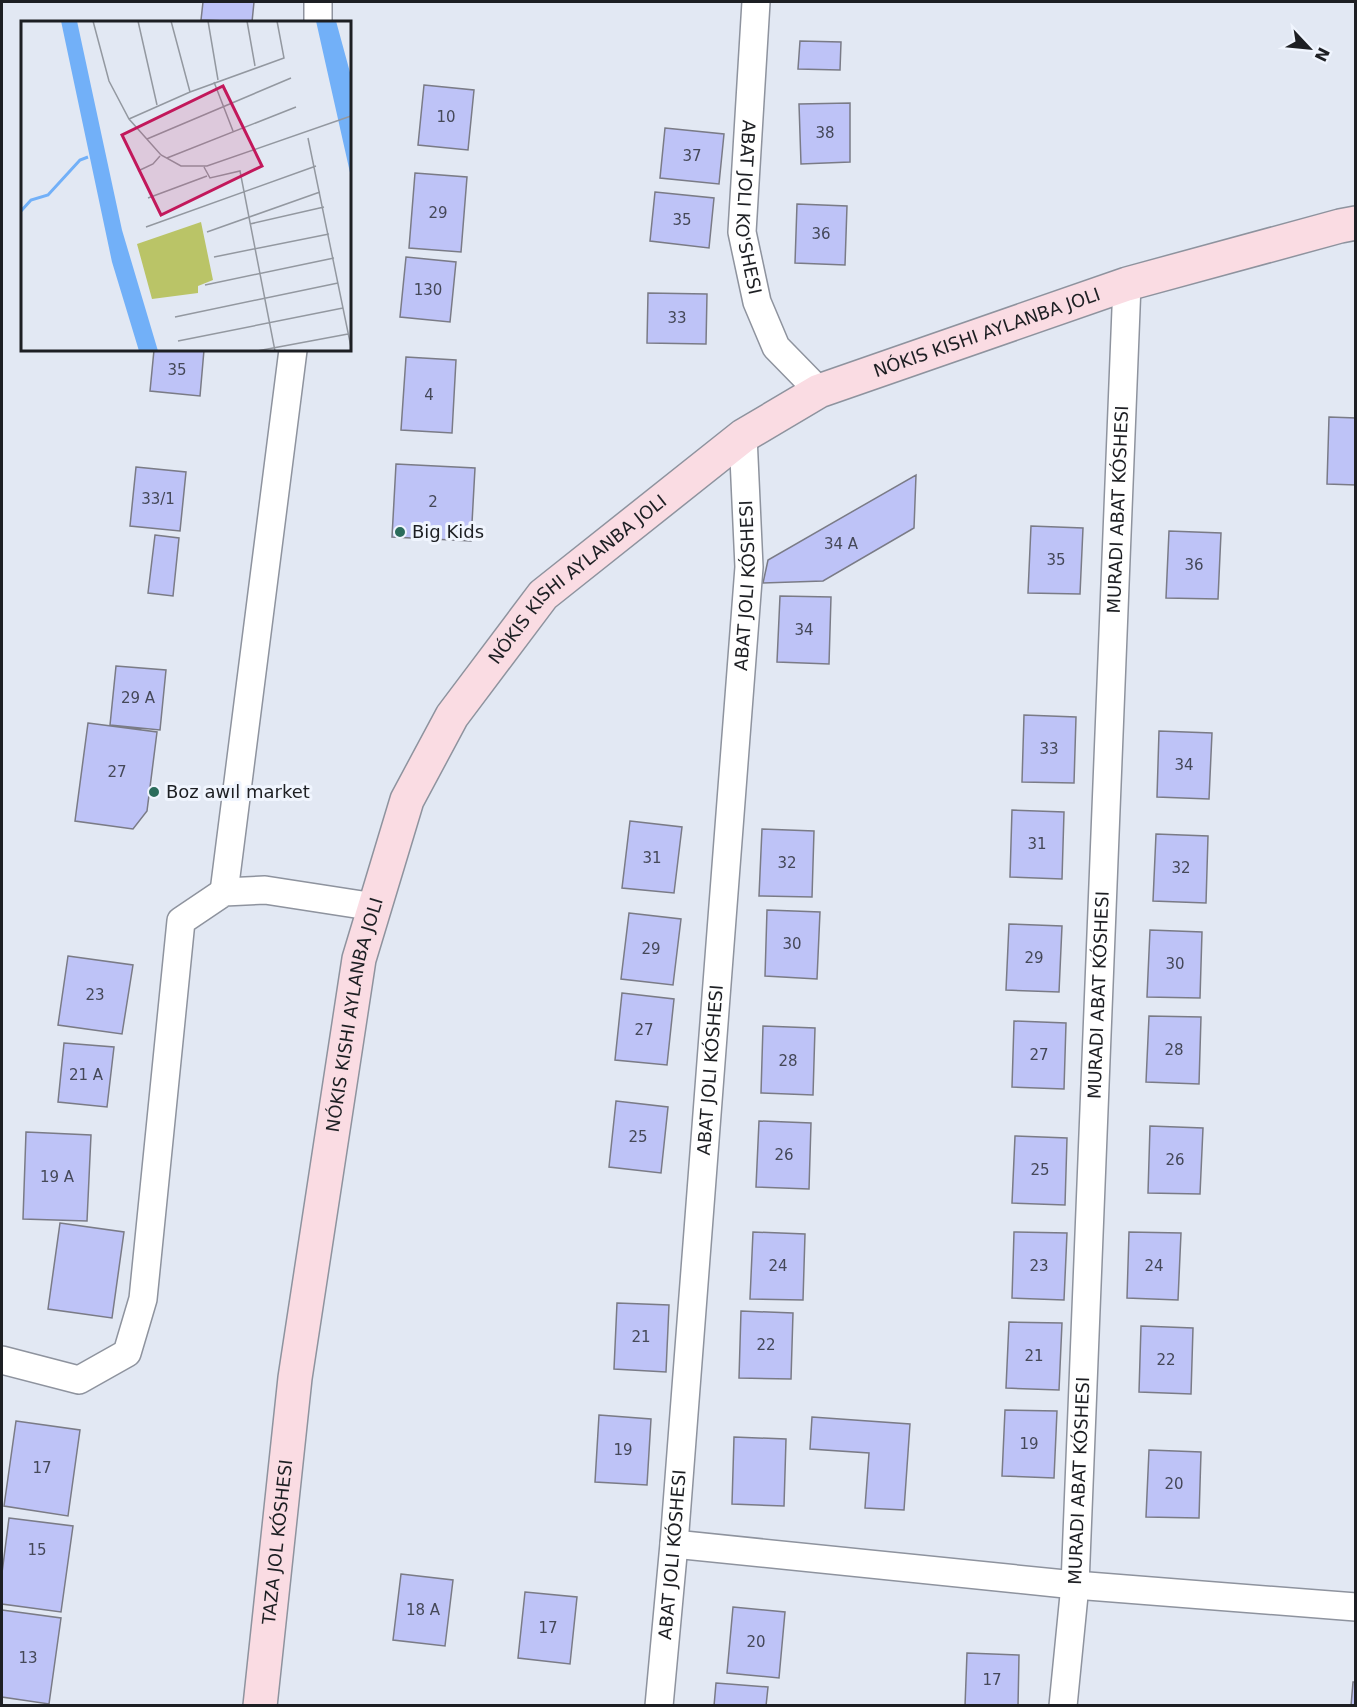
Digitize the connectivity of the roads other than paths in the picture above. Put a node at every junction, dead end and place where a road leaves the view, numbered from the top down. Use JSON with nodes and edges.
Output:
{"nodes":[{"id":1,"x":318,"y":2,"type":"edge"},
{"id":2,"x":756,"y":2,"type":"edge"},
{"id":3,"x":318,"y":21,"type":"edge"},
{"id":4,"x":1356,"y":223,"type":"edge"},
{"id":5,"x":1127,"y":284,"type":"junction"},
{"id":6,"x":293,"y":351,"type":"edge"},
{"id":7,"x":819,"y":391,"type":"junction"},
{"id":8,"x":742,"y":436,"type":"junction"},
{"id":9,"x":224,"y":892,"type":"junction"},
{"id":10,"x":375,"y":907,"type":"junction"},
{"id":11,"x":2,"y":1360,"type":"edge"},
{"id":12,"x":674,"y":1544,"type":"junction"},
{"id":13,"x":1074,"y":1585,"type":"junction"},
{"id":14,"x":1356,"y":1607,"type":"edge"},
{"id":15,"x":260,"y":1706,"type":"edge"},
{"id":16,"x":659,"y":1706,"type":"edge"},
{"id":17,"x":1063,"y":1706,"type":"edge"}],
"edges":[{"from":1,"to":3,"type":"street"},
{"from":2,"to":7,"type":"street","name":"ABAT JOLI KO'SHESI"},
{"from":4,"to":5,"type":"main road","name":"TAZA JOL KÓSHESI"},
{"from":5,"to":7,"type":"main road","name":"TAZA JOL KÓSHESI"},
{"from":5,"to":13,"type":"street"},
{"from":6,"to":9,"type":"street"},
{"from":7,"to":8,"type":"main road","name":"TAZA JOL KÓSHESI"},
{"from":8,"to":10,"type":"main road","name":"TAZA JOL KÓSHESI"},
{"from":8,"to":12,"type":"street"},
{"from":9,"to":10,"type":"street"},
{"from":9,"to":11,"type":"street"},
{"from":10,"to":15,"type":"main road","name":"TAZA JOL KÓSHESI"},
{"from":12,"to":13,"type":"street"},
{"from":12,"to":16,"type":"street"},
{"from":13,"to":14,"type":"street"},
{"from":13,"to":17,"type":"street"}]}
